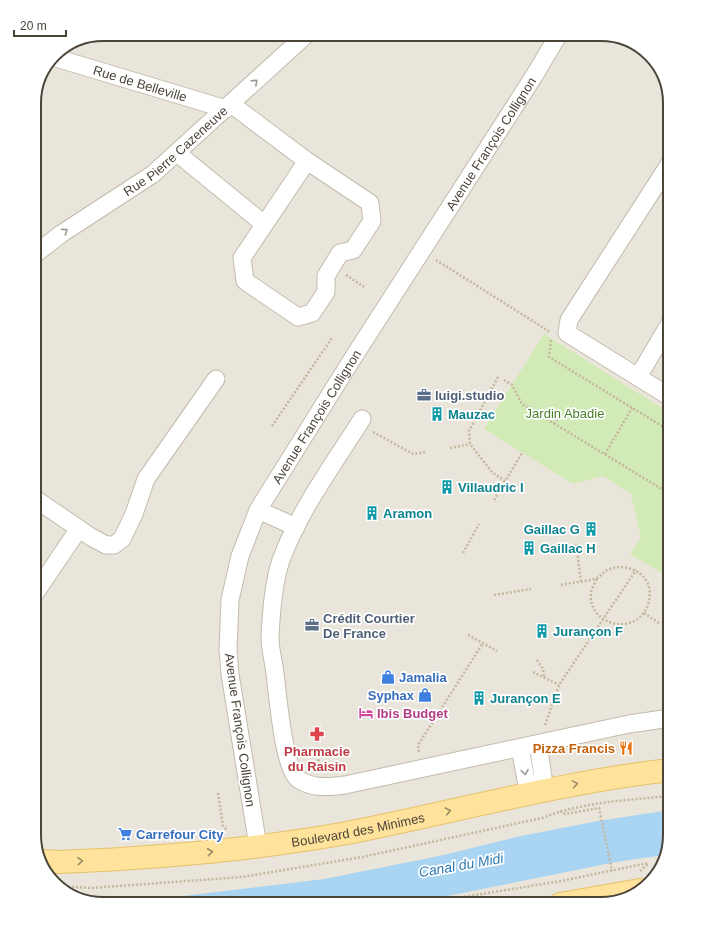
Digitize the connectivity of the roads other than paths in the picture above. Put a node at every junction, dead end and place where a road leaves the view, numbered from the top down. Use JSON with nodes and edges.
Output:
{"nodes":[{"id":1,"x":299,"y":41,"type":"edge"},
{"id":2,"x":555,"y":41,"type":"edge"},
{"id":3,"x":60,"y":58,"type":"edge"},
{"id":4,"x":229,"y":106,"type":"junction"},
{"id":5,"x":177,"y":153,"type":"junction"},
{"id":6,"x":307,"y":161,"type":"junction"},
{"id":7,"x":663,"y":174,"type":"edge"},
{"id":8,"x":264,"y":224,"type":"junction"},
{"id":9,"x":41,"y":250,"type":"edge"},
{"id":10,"x":663,"y":335,"type":"edge"},
{"id":11,"x":638,"y":376,"type":"junction"},
{"id":12,"x":216,"y":379,"type":"dead end"},
{"id":13,"x":663,"y":389,"type":"edge"},
{"id":14,"x":360,"y":422,"type":"road end"},
{"id":15,"x":41,"y":503,"type":"edge"},
{"id":16,"x":258,"y":510,"type":"junction"},
{"id":17,"x":296,"y":527,"type":"junction"},
{"id":18,"x":78,"y":530,"type":"junction"},
{"id":19,"x":41,"y":585,"type":"edge"},
{"id":20,"x":663,"y":719,"type":"edge"},
{"id":21,"x":538,"y":744,"type":"junction"},
{"id":22,"x":520,"y":748,"type":"junction"},
{"id":23,"x":663,"y":771,"type":"edge"},
{"id":24,"x":538,"y":791,"type":"junction"},
{"id":25,"x":258,"y":846,"type":"junction"},
{"id":26,"x":47,"y":861,"type":"edge"},
{"id":27,"x":624,"y":893,"type":"edge"},
{"id":28,"x":600,"y":897,"type":"edge"}],
"edges":[{"from":4,"to":1,"type":"street","name":"Rue Pierre Cazeneuve","one_way":true},
{"from":2,"to":16,"type":"street","name":"Avenue François Collignon"},
{"from":3,"to":4,"type":"street","name":"Rue de Belleville"},
{"from":4,"to":5,"type":"street","name":"Rue Pierre Cazeneuve"},
{"from":4,"to":6,"type":"street","name":"Rue de Belleville"},
{"from":5,"to":8,"type":"street"},
{"from":9,"to":5,"type":"street","name":"Rue Pierre Cazeneuve","one_way":true},
{"from":6,"to":8,"type":"street"},
{"from":6,"to":8,"type":"street","name":"Rue de Belleville"},
{"from":7,"to":11,"type":"street"},
{"from":10,"to":11,"type":"street"},
{"from":11,"to":13,"type":"street"},
{"from":12,"to":18,"type":"street"},
{"from":14,"to":17,"type":"street"},
{"from":15,"to":18,"type":"street"},
{"from":16,"to":17,"type":"street"},
{"from":16,"to":25,"type":"street","name":"Avenue François Collignon"},
{"from":17,"to":22,"type":"street"},
{"from":18,"to":19,"type":"street"},
{"from":20,"to":21,"type":"street"},
{"from":21,"to":22,"type":"street"},
{"from":21,"to":24,"type":"street"},
{"from":22,"to":24,"type":"street","one_way":true},
{"from":24,"to":23,"type":"main road","name":"Boulevard des Minimes","one_way":true},
{"from":25,"to":24,"type":"main road","name":"Boulevard des Minimes","one_way":true},
{"from":26,"to":25,"type":"main road","name":"Boulevard des Minimes","one_way":true},
{"from":27,"to":28,"type":"main road"}]}
